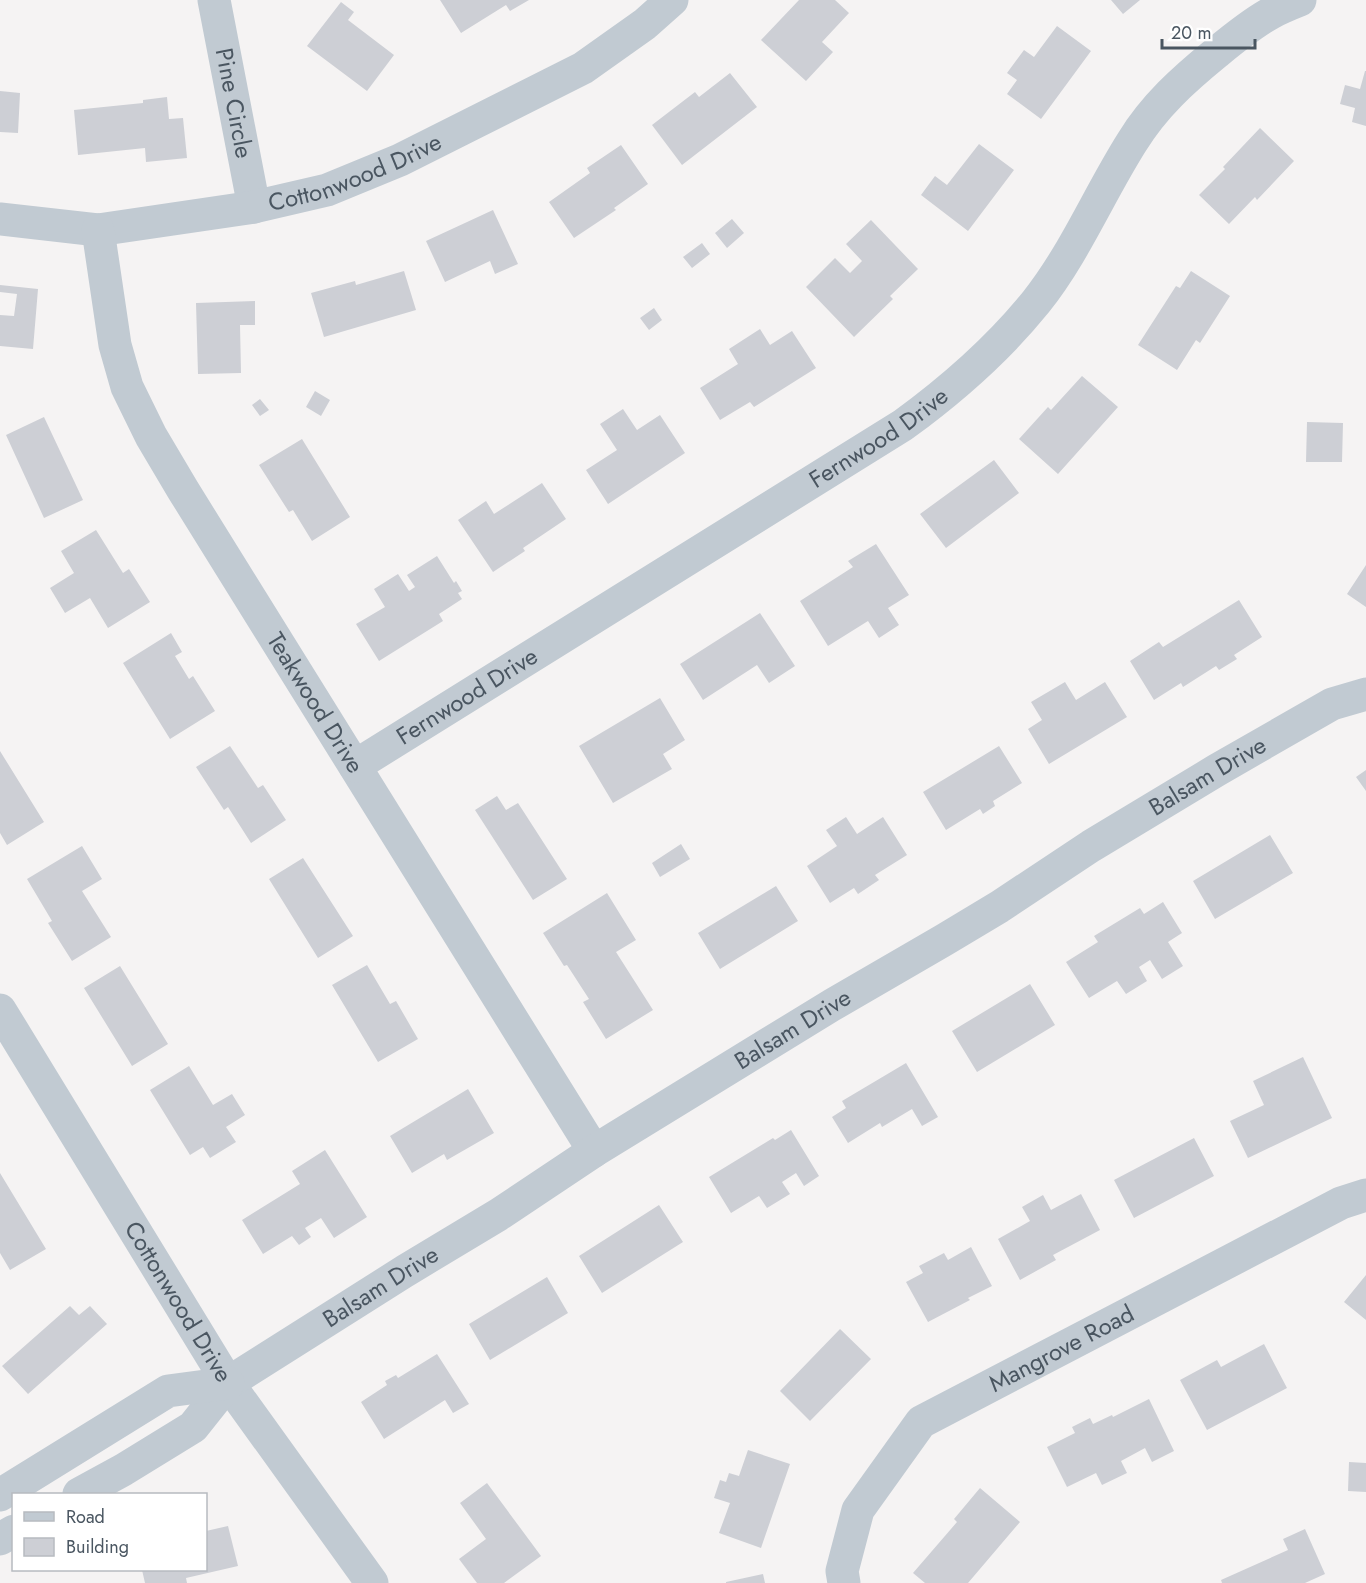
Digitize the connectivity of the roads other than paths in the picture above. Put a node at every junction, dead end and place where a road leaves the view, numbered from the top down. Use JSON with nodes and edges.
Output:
{"nodes":[{"id":1,"x":214,"y":0,"type":"edge"},
{"id":2,"x":672,"y":0,"type":"edge"},
{"id":3,"x":1300,"y":0,"type":"edge"},
{"id":4,"x":254,"y":207,"type":"junction"},
{"id":5,"x":0,"y":219,"type":"edge"},
{"id":6,"x":98,"y":230,"type":"junction"},
{"id":7,"x":1366,"y":694,"type":"edge"},
{"id":8,"x":355,"y":766,"type":"junction"},
{"id":9,"x":0,"y":1010,"type":"edge"},
{"id":10,"x":594,"y":1151,"type":"junction"},
{"id":11,"x":1366,"y":1195,"type":"edge"},
{"id":12,"x":228,"y":1383,"type":"junction"},
{"id":13,"x":81,"y":1493,"type":"edge"},
{"id":14,"x":0,"y":1495,"type":"edge"},
{"id":15,"x":372,"y":1583,"type":"edge"},
{"id":16,"x":844,"y":1583,"type":"edge"}],
"edges":[{"from":1,"to":4,"type":"street","name":"Pine Circle"},
{"from":2,"to":4,"type":"street","name":"Cottonwood Drive"},
{"from":3,"to":8,"type":"street","name":"Fernwood Drive"},
{"from":4,"to":6,"type":"street","name":"Cottonwood Drive"},
{"from":5,"to":6,"type":"street","name":"Cottonwood Drive"},
{"from":6,"to":8,"type":"street","name":"Teakwood Drive"},
{"from":7,"to":10,"type":"street","name":"Balsam Drive"},
{"from":8,"to":10,"type":"street","name":"Teakwood Drive"},
{"from":9,"to":12,"type":"street","name":"Cottonwood Drive"},
{"from":10,"to":12,"type":"street","name":"Balsam Drive"},
{"from":11,"to":16,"type":"street","name":"Mangrove Road"},
{"from":12,"to":13,"type":"street","name":"Balsam Drive"},
{"from":12,"to":14,"type":"street","name":"Balsam Drive"},
{"from":12,"to":15,"type":"street","name":"Cottonwood Drive"}]}
